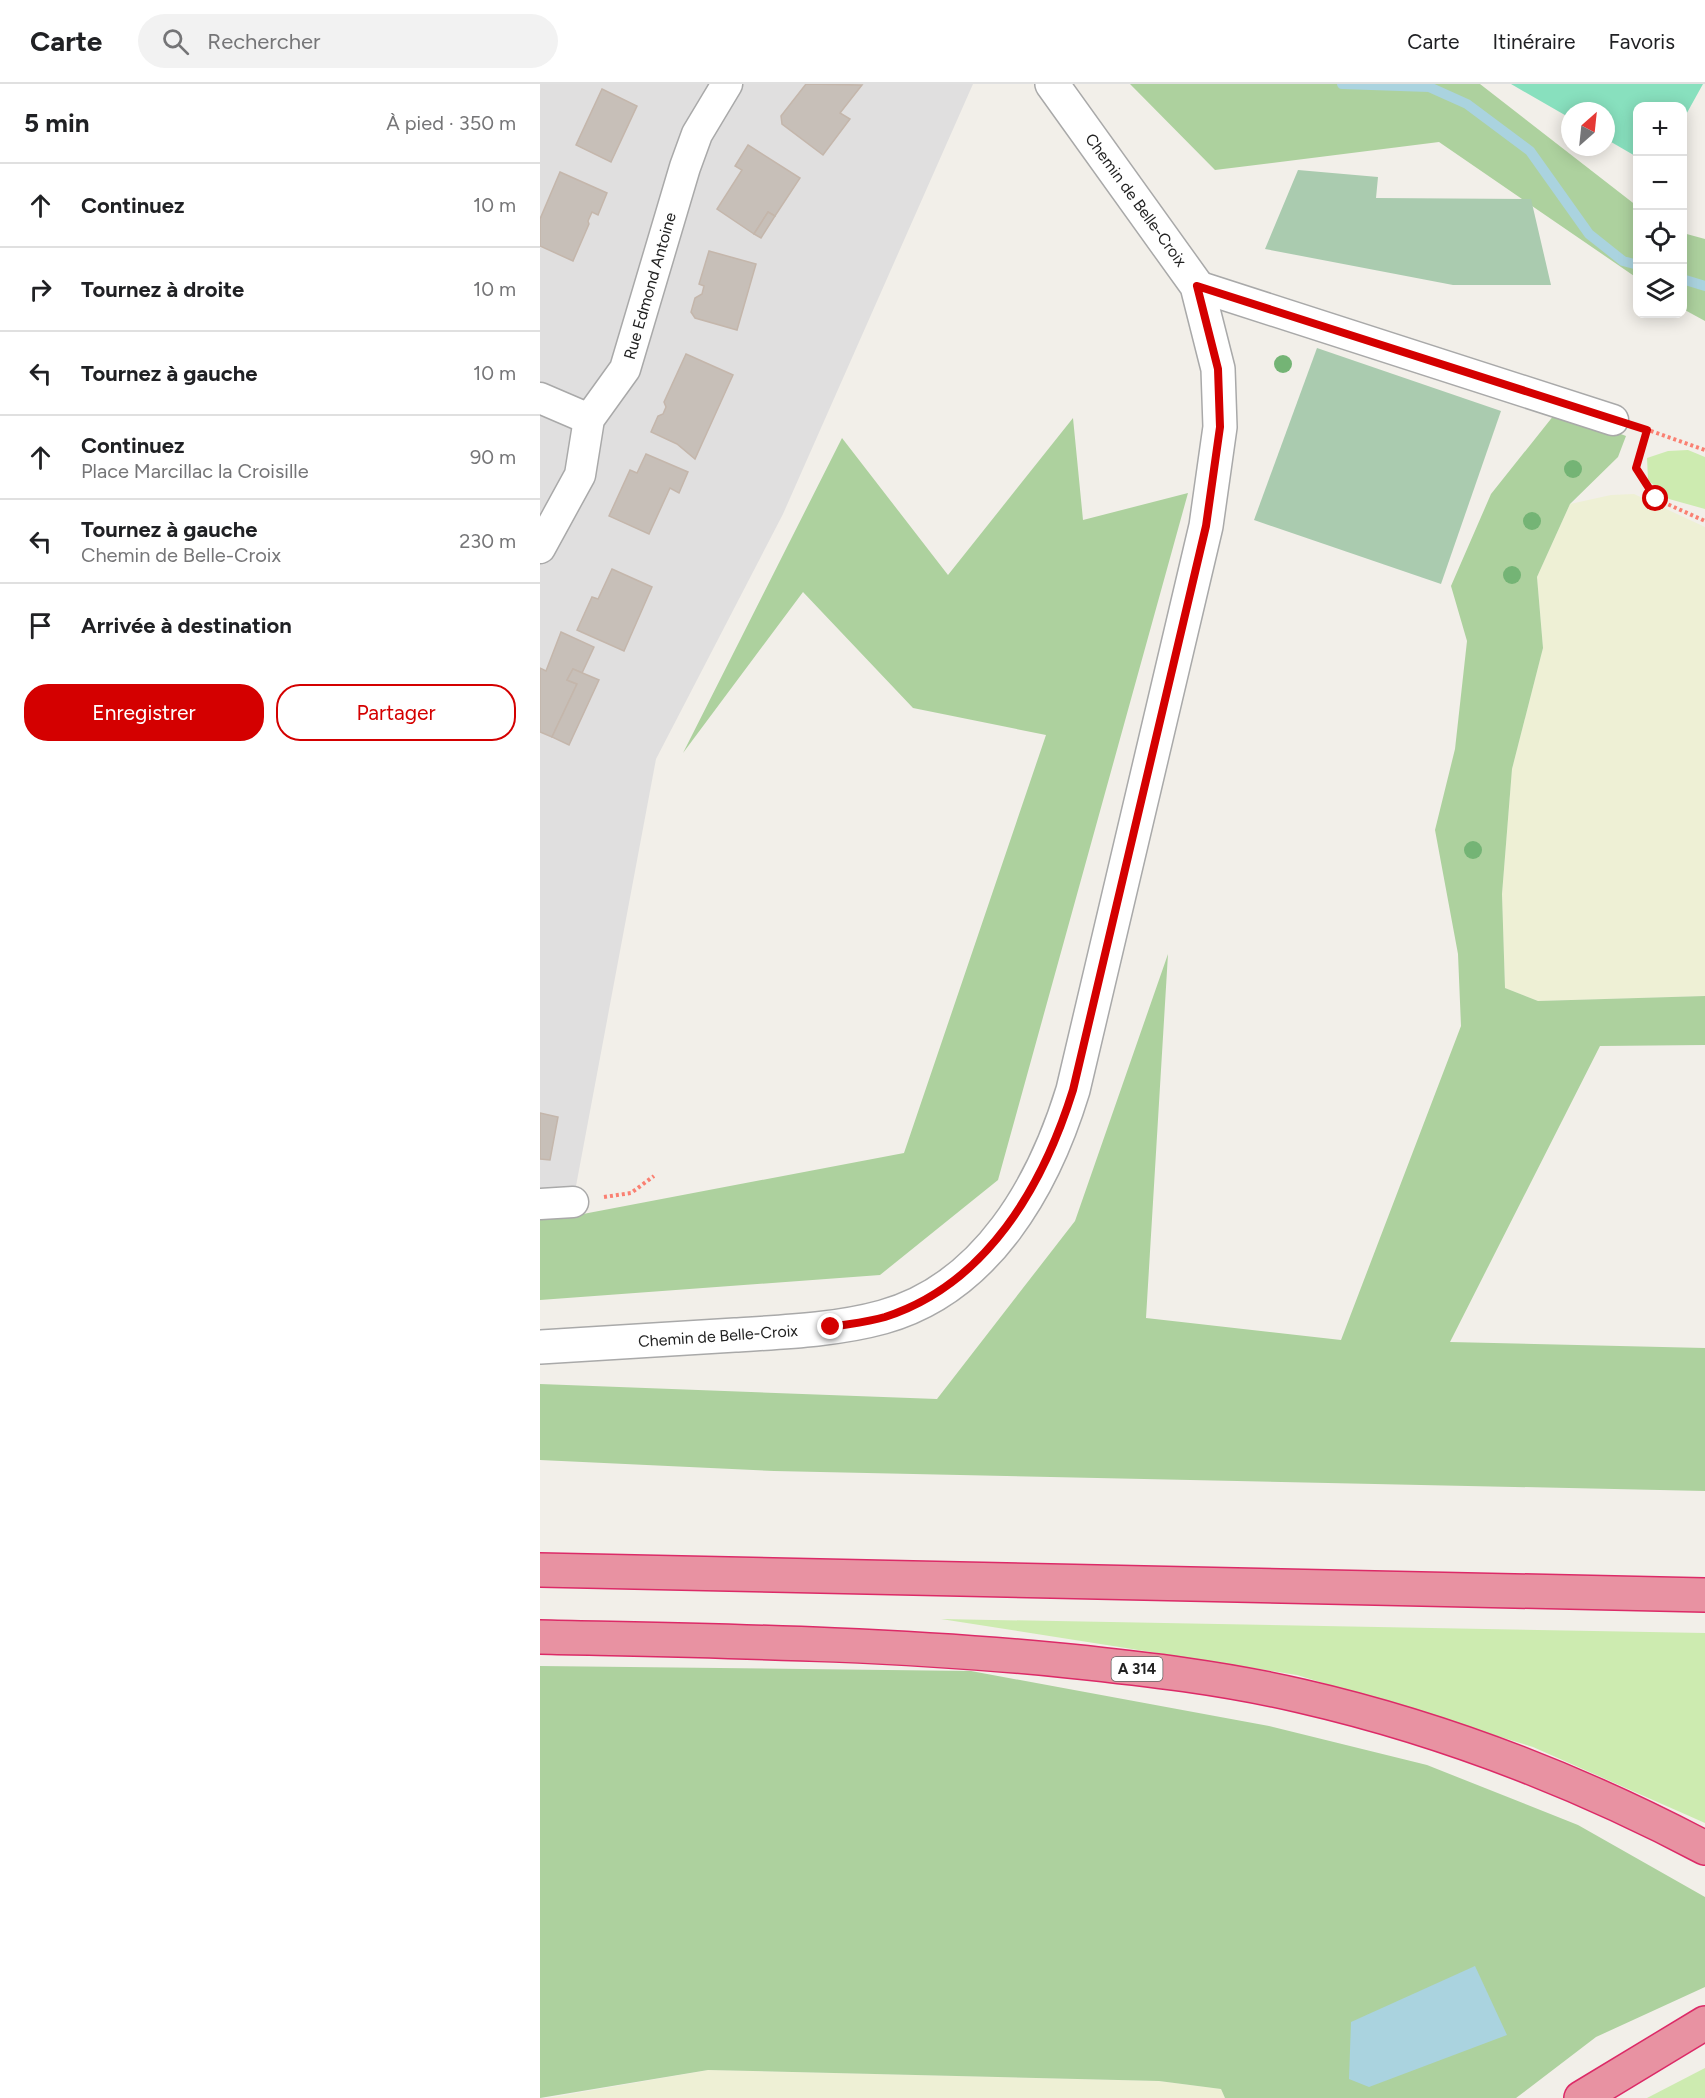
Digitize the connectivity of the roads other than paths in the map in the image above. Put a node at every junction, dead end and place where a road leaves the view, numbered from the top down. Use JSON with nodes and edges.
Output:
{"nodes":[{"id":1,"x":727,"y":84,"type":"edge"},
{"id":2,"x":1052,"y":84,"type":"edge"},
{"id":3,"x":1197,"y":286,"type":"junction"},
{"id":4,"x":540,"y":398,"type":"edge"},
{"id":5,"x":589,"y":419,"type":"junction"},
{"id":6,"x":1613,"y":420,"type":"road end"},
{"id":7,"x":540,"y":548,"type":"edge"},
{"id":8,"x":573,"y":1202,"type":"road end"},
{"id":9,"x":540,"y":1204,"type":"edge"},
{"id":10,"x":540,"y":1347,"type":"edge"},
{"id":11,"x":540,"y":1570,"type":"edge"},
{"id":12,"x":1697,"y":1592,"type":"edge"},
{"id":13,"x":540,"y":1637,"type":"edge"},
{"id":14,"x":1705,"y":1848,"type":"edge"},
{"id":15,"x":1705,"y":2023,"type":"edge"},
{"id":16,"x":1581,"y":2098,"type":"edge"}],
"edges":[{"from":1,"to":5,"type":"street","name":"Rue Edmond Antoine"},
{"from":2,"to":3,"type":"street","name":"Chemin de Belle-Croix"},
{"from":3,"to":6,"type":"street"},
{"from":3,"to":10,"type":"street","name":"Chemin de Belle-Croix"},
{"from":4,"to":5,"type":"street"},
{"from":5,"to":7,"type":"street","name":"Rue Edmond Antoine"},
{"from":8,"to":9,"type":"street"},
{"from":11,"to":12,"type":"highway"},
{"from":13,"to":14,"type":"highway","number":"A 314"},
{"from":15,"to":16,"type":"highway"}]}
